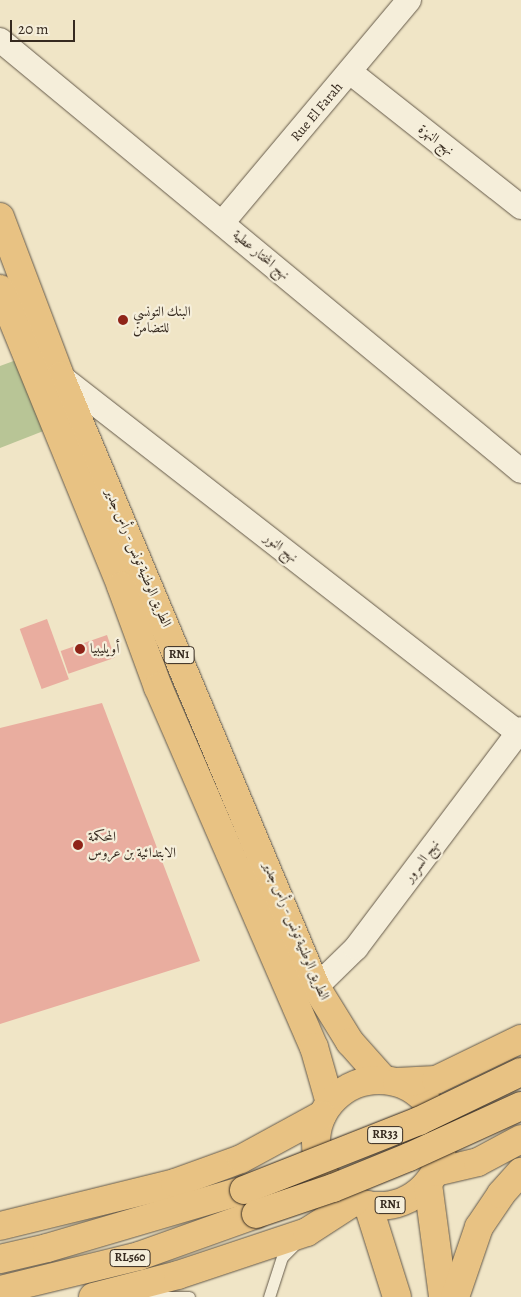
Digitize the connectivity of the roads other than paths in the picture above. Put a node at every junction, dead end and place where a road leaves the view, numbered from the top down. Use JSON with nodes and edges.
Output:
{"nodes":[{"id":1,"x":409,"y":0,"type":"edge"},
{"id":2,"x":0,"y":40,"type":"edge"},
{"id":3,"x":350,"y":72,"type":"junction"},
{"id":4,"x":521,"y":207,"type":"edge"},
{"id":5,"x":0,"y":217,"type":"edge"},
{"id":6,"x":222,"y":223,"type":"junction"},
{"id":7,"x":0,"y":289,"type":"edge"},
{"id":8,"x":49,"y":379,"type":"junction"},
{"id":9,"x":521,"y":471,"type":"edge"},
{"id":10,"x":520,"y":732,"type":"edge"},
{"id":11,"x":316,"y":987,"type":"junction"},
{"id":12,"x":521,"y":1039,"type":"edge"},
{"id":13,"x":521,"y":1072,"type":"edge"},
{"id":14,"x":390,"y":1080,"type":"junction"},
{"id":15,"x":521,"y":1106,"type":"edge"},
{"id":16,"x":326,"y":1109,"type":"junction"},
{"id":17,"x":521,"y":1139,"type":"edge"},
{"id":18,"x":521,"y":1172,"type":"edge"},
{"id":19,"x":432,"y":1178,"type":"junction"},
{"id":20,"x":244,"y":1190,"type":"joint"},
{"id":21,"x":362,"y":1203,"type":"junction"},
{"id":22,"x":256,"y":1214,"type":"joint"},
{"id":23,"x":0,"y":1226,"type":"edge"},
{"id":24,"x":306,"y":1232,"type":"junction"},
{"id":25,"x":0,"y":1259,"type":"edge"},
{"id":26,"x":0,"y":1290,"type":"edge"},
{"id":27,"x":93,"y":1297,"type":"edge"},
{"id":28,"x":136,"y":1297,"type":"edge"},
{"id":29,"x":189,"y":1297,"type":"edge"},
{"id":30,"x":269,"y":1297,"type":"edge"},
{"id":31,"x":397,"y":1297,"type":"edge"},
{"id":32,"x":443,"y":1297,"type":"edge"},
{"id":33,"x":455,"y":1297,"type":"edge"}],
"edges":[{"from":1,"to":3,"type":"street","name":"Rue El Farah"},
{"from":2,"to":6,"type":"street","name":"نهج المختار عطية"},
{"from":3,"to":4,"type":"street","name":"نهج النهزة"},
{"from":3,"to":6,"type":"street","name":"Rue El Farah"},
{"from":5,"to":8,"type":"main road","name":"الطريق الوطنية تونس - رأس جدير","number":"RN1"},
{"from":6,"to":9,"type":"street","name":"نهج المختار عطية"},
{"from":7,"to":8,"type":"main road","name":"الطريق الوطنية تونس - رأس جدير","number":"RN1"},
{"from":8,"to":10,"type":"street","name":"نهج النور"},
{"from":8,"to":11,"type":"main road","name":"الطريق الوطنية تونس - رأس جدير","number":"RN1"},
{"from":8,"to":16,"type":"main road","name":"الطريق الوطنية تونس - رأس جدير","number":"RN1"},
{"from":10,"to":11,"type":"street","name":"نهج السرور"},
{"from":11,"to":14,"type":"main road","name":"الطريق الوطنية تونس - رأس جدير","number":"RN1"},
{"from":12,"to":14,"type":"main road"},
{"from":13,"to":20,"type":"main road","number":"RR33","bridge":true},
{"from":14,"to":16,"type":"main road"},
{"from":14,"to":19,"type":"main road","number":"RN1"},
{"from":15,"to":22,"type":"main road","number":"RR33","bridge":true},
{"from":16,"to":21,"type":"main road","number":"RN1"},
{"from":16,"to":23,"type":"main road"},
{"from":17,"to":19,"type":"main road"},
{"from":18,"to":33,"type":"main road"},
{"from":19,"to":21,"type":"main road","number":"RN1"},
{"from":19,"to":32,"type":"main road","number":"RN1"},
{"from":20,"to":25,"type":"main road","number":"RL560"},
{"from":21,"to":24,"type":"main road"},
{"from":21,"to":31,"type":"main road","number":"RN1"},
{"from":22,"to":26,"type":"main road","number":"RL560"},
{"from":24,"to":27,"type":"main road"},
{"from":24,"to":30,"type":"lane"},
{"from":28,"to":29,"type":"lane"}]}
